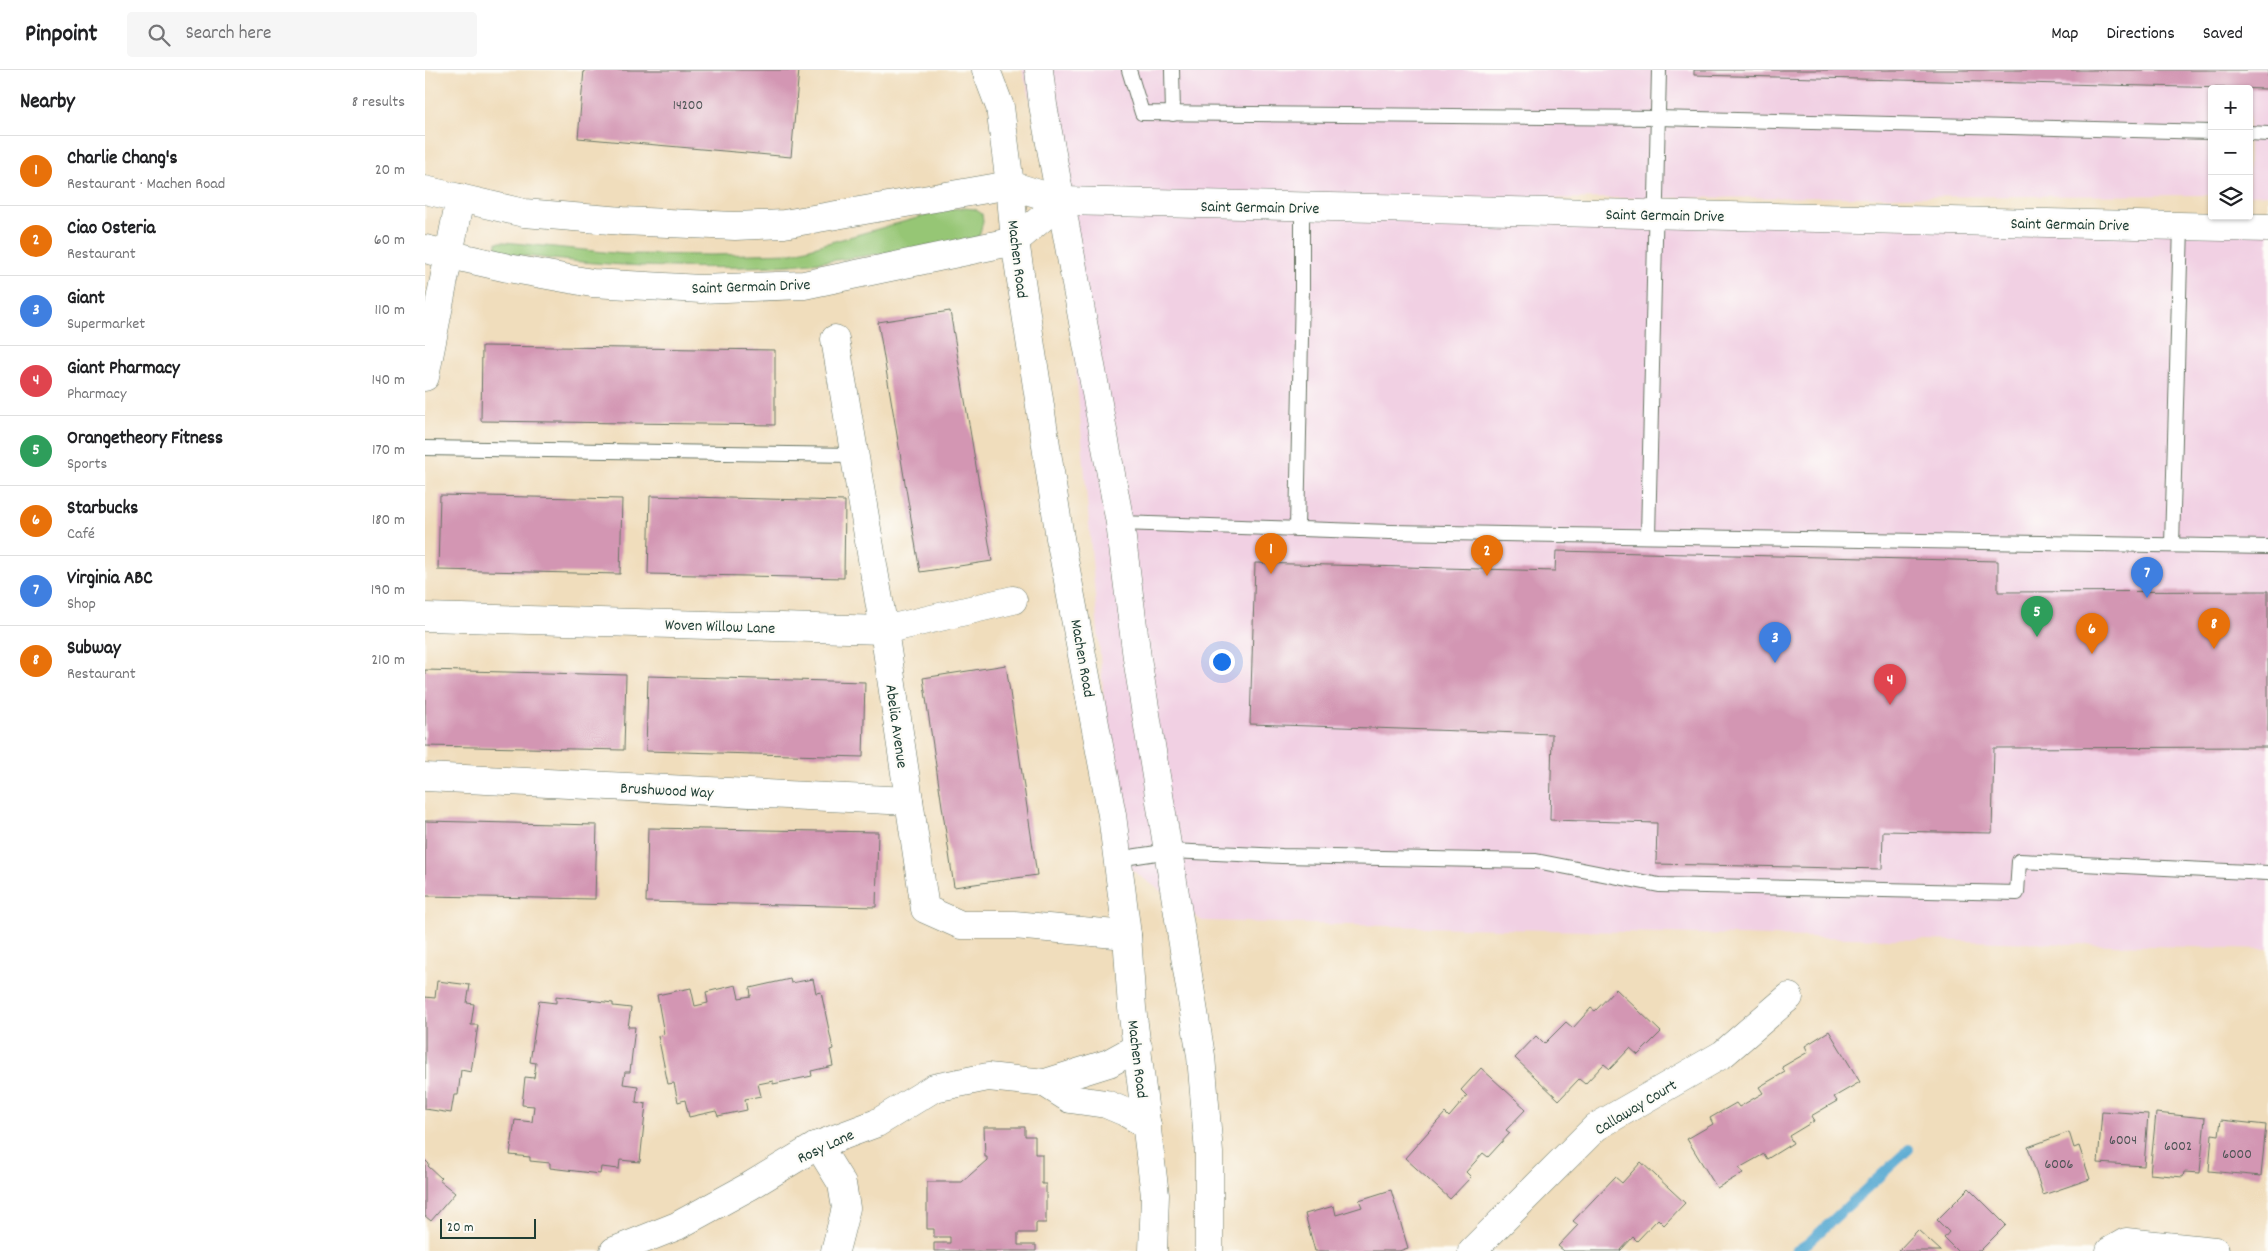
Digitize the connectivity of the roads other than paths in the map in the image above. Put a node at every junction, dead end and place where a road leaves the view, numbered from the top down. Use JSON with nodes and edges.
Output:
{"nodes":[{"id":1,"x":986,"y":70,"type":"edge"},
{"id":2,"x":1039,"y":70,"type":"edge"},
{"id":3,"x":1129,"y":70,"type":"edge"},
{"id":4,"x":1172,"y":70,"type":"edge"},
{"id":5,"x":1659,"y":70,"type":"edge"},
{"id":6,"x":1173,"y":114,"type":"junction"},
{"id":7,"x":1657,"y":118,"type":"junction"},
{"id":8,"x":2208,"y":132,"type":"edge"},
{"id":9,"x":2253,"y":133,"type":"edge"},
{"id":10,"x":2268,"y":134,"type":"edge"},
{"id":11,"x":1011,"y":185,"type":"junction"},
{"id":12,"x":425,"y":190,"type":"edge"},
{"id":13,"x":460,"y":198,"type":"junction"},
{"id":14,"x":1062,"y":201,"type":"junction"},
{"id":15,"x":1302,"y":207,"type":"junction"},
{"id":16,"x":1655,"y":214,"type":"junction"},
{"id":17,"x":2181,"y":226,"type":"junction"},
{"id":18,"x":2268,"y":228,"type":"edge"},
{"id":19,"x":1015,"y":241,"type":"junction"},
{"id":20,"x":437,"y":252,"type":"edge"},
{"id":21,"x":835,"y":340,"type":"dead end"},
{"id":22,"x":425,"y":377,"type":"edge"},
{"id":23,"x":425,"y":448,"type":"edge"},
{"id":24,"x":854,"y":455,"type":"junction"},
{"id":25,"x":1120,"y":523,"type":"junction"},
{"id":26,"x":1297,"y":529,"type":"junction"},
{"id":27,"x":1649,"y":536,"type":"junction"},
{"id":28,"x":2172,"y":545,"type":"junction"},
{"id":29,"x":2268,"y":547,"type":"edge"},
{"id":30,"x":1013,"y":600,"type":"dead end"},
{"id":31,"x":425,"y":617,"type":"edge"},
{"id":32,"x":884,"y":630,"type":"junction"},
{"id":33,"x":425,"y":777,"type":"edge"},
{"id":34,"x":909,"y":801,"type":"junction"},
{"id":35,"x":1170,"y":851,"type":"junction"},
{"id":36,"x":1117,"y":859,"type":"junction"},
{"id":37,"x":2268,"y":874,"type":"edge"},
{"id":38,"x":1127,"y":935,"type":"junction"},
{"id":39,"x":1789,"y":997,"type":"dead end"},
{"id":40,"x":1138,"y":1047,"type":"junction"},
{"id":41,"x":1045,"y":1083,"type":"junction"},
{"id":42,"x":1147,"y":1125,"type":"junction"},
{"id":43,"x":818,"y":1145,"type":"junction"},
{"id":44,"x":614,"y":1251,"type":"edge"},
{"id":45,"x":835,"y":1251,"type":"edge"},
{"id":46,"x":1153,"y":1251,"type":"edge"},
{"id":47,"x":1209,"y":1251,"type":"edge"},
{"id":48,"x":1472,"y":1251,"type":"edge"},
{"id":49,"x":2110,"y":1251,"type":"edge"},
{"id":50,"x":2215,"y":1251,"type":"edge"}],
"edges":[{"from":1,"to":11,"type":"street","name":"Machen Road"},
{"from":2,"to":14,"type":"street"},
{"from":3,"to":6,"type":"lane"},
{"from":4,"to":6,"type":"lane"},
{"from":5,"to":7,"type":"lane"},
{"from":6,"to":7,"type":"lane"},
{"from":7,"to":8,"type":"lane"},
{"from":7,"to":16,"type":"lane"},
{"from":9,"to":10,"type":"lane"},
{"from":11,"to":13,"type":"street","name":"Saint Germain Drive"},
{"from":11,"to":14,"type":"street","name":"Saint Germain Drive"},
{"from":11,"to":19,"type":"street","name":"Machen Road"},
{"from":12,"to":13,"type":"street","name":"Saint Germain Drive"},
{"from":13,"to":20,"type":"street"},
{"from":14,"to":15,"type":"street","name":"Saint Germain Drive"},
{"from":14,"to":19,"type":"street","name":"Saint Germain Drive"},
{"from":14,"to":25,"type":"street"},
{"from":15,"to":16,"type":"street","name":"Saint Germain Drive"},
{"from":15,"to":26,"type":"lane"},
{"from":16,"to":17,"type":"street","name":"Saint Germain Drive"},
{"from":16,"to":27,"type":"lane"},
{"from":17,"to":18,"type":"street","name":"Saint Germain Drive"},
{"from":17,"to":28,"type":"lane"},
{"from":19,"to":20,"type":"street","name":"Saint Germain Drive"},
{"from":19,"to":36,"type":"street","name":"Machen Road"},
{"from":20,"to":22,"type":"street"},
{"from":21,"to":24,"type":"street","name":"Abelia Avenue"},
{"from":23,"to":24,"type":"lane"},
{"from":24,"to":32,"type":"street","name":"Abelia Avenue"},
{"from":25,"to":26,"type":"lane"},
{"from":25,"to":35,"type":"street"},
{"from":26,"to":27,"type":"lane"},
{"from":27,"to":28,"type":"lane"},
{"from":28,"to":29,"type":"lane"},
{"from":30,"to":32,"type":"street","name":"Woven Willow Lane"},
{"from":31,"to":32,"type":"street","name":"Woven Willow Lane"},
{"from":32,"to":34,"type":"street","name":"Abelia Avenue"},
{"from":33,"to":34,"type":"street","name":"Brushwood Way"},
{"from":34,"to":38,"type":"street","name":"Abelia Avenue"},
{"from":35,"to":36,"type":"lane"},
{"from":35,"to":37,"type":"lane"},
{"from":35,"to":47,"type":"street"},
{"from":36,"to":38,"type":"street","name":"Machen Road"},
{"from":38,"to":40,"type":"street","name":"Machen Road"},
{"from":39,"to":48,"type":"street","name":"Callaway Court"},
{"from":40,"to":41,"type":"street","name":"Rosy Lane"},
{"from":40,"to":42,"type":"street","name":"Machen Road"},
{"from":41,"to":42,"type":"street","name":"Rosy Lane"},
{"from":41,"to":43,"type":"street","name":"Rosy Lane"},
{"from":42,"to":46,"type":"street","name":"Machen Road"},
{"from":43,"to":44,"type":"street","name":"Rosy Lane"},
{"from":43,"to":45,"type":"street"},
{"from":49,"to":50,"type":"street"}]}
